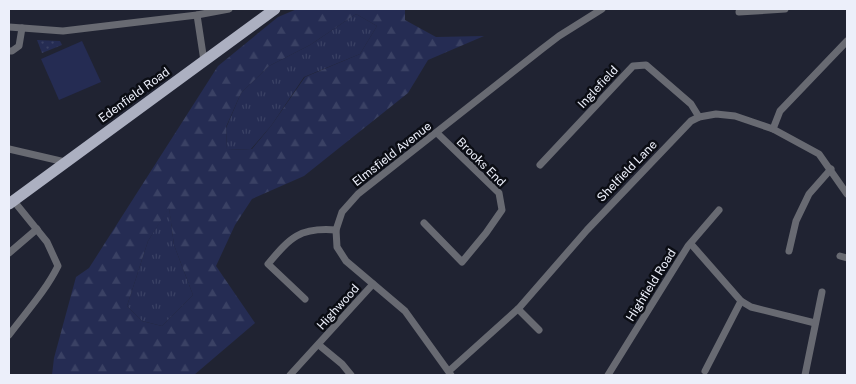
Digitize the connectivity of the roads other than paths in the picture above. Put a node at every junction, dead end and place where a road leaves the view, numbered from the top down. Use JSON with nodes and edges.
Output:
{"nodes":[{"id":1,"x":229,"y":9,"type":"edge"},
{"id":2,"x":602,"y":9,"type":"edge"},
{"id":3,"x":785,"y":9,"type":"edge"},
{"id":4,"x":271,"y":10,"type":"edge"},
{"id":5,"x":739,"y":12,"type":"dead end"},
{"id":6,"x":197,"y":15,"type":"junction"},
{"id":7,"x":9,"y":27,"type":"edge"},
{"id":8,"x":22,"y":28,"type":"junction"},
{"id":9,"x":847,"y":41,"type":"edge"},
{"id":10,"x":9,"y":51,"type":"edge"},
{"id":11,"x":204,"y":61,"type":"junction"},
{"id":12,"x":699,"y":117,"type":"junction"},
{"id":13,"x":773,"y":129,"type":"junction"},
{"id":14,"x":437,"y":133,"type":"junction"},
{"id":15,"x":9,"y":149,"type":"edge"},
{"id":16,"x":65,"y":162,"type":"junction"},
{"id":17,"x":540,"y":165,"type":"dead end"},
{"id":18,"x":831,"y":169,"type":"junction"},
{"id":19,"x":847,"y":194,"type":"edge"},
{"id":20,"x":11,"y":202,"type":"edge"},
{"id":21,"x":718,"y":210,"type":"dead end"},
{"id":22,"x":424,"y":222,"type":"dead end"},
{"id":23,"x":38,"y":230,"type":"junction"},
{"id":24,"x":336,"y":230,"type":"junction"},
{"id":25,"x":691,"y":244,"type":"junction"},
{"id":26,"x":788,"y":251,"type":"dead end"},
{"id":27,"x":9,"y":253,"type":"edge"},
{"id":28,"x":373,"y":284,"type":"junction"},
{"id":29,"x":822,"y":292,"type":"dead end"},
{"id":30,"x":305,"y":298,"type":"dead end"},
{"id":31,"x":741,"y":301,"type":"junction"},
{"id":32,"x":518,"y":309,"type":"junction"},
{"id":33,"x":815,"y":323,"type":"junction"},
{"id":34,"x":539,"y":330,"type":"dead end"},
{"id":35,"x":9,"y":335,"type":"edge"},
{"id":36,"x":320,"y":345,"type":"junction"},
{"id":37,"x":705,"y":371,"type":"dead end"},
{"id":38,"x":450,"y":373,"type":"edge"},
{"id":39,"x":290,"y":375,"type":"edge"},
{"id":40,"x":351,"y":375,"type":"edge"},
{"id":41,"x":608,"y":375,"type":"edge"},
{"id":42,"x":804,"y":375,"type":"edge"}],
"edges":[{"from":1,"to":6,"type":"street"},
{"from":2,"to":14,"type":"street","name":"Elmsfield Avenue"},
{"from":3,"to":5,"type":"street"},
{"from":4,"to":11,"type":"main road","name":"Edenfield Road"},
{"from":6,"to":8,"type":"street"},
{"from":6,"to":11,"type":"street"},
{"from":7,"to":8,"type":"street"},
{"from":8,"to":10,"type":"street"},
{"from":9,"to":13,"type":"street"},
{"from":11,"to":16,"type":"main road","name":"Edenfield Road"},
{"from":12,"to":13,"type":"street"},
{"from":12,"to":17,"type":"street","name":"Inglefield"},
{"from":12,"to":32,"type":"street","name":"Shelfield Lane"},
{"from":13,"to":18,"type":"street"},
{"from":14,"to":22,"type":"street","name":"Brooks End"},
{"from":14,"to":24,"type":"street","name":"Elmsfield Avenue"},
{"from":15,"to":16,"type":"street"},
{"from":16,"to":20,"type":"main road","name":"Edenfield Road"},
{"from":18,"to":19,"type":"street"},
{"from":18,"to":26,"type":"street"},
{"from":20,"to":23,"type":"street"},
{"from":21,"to":25,"type":"street","name":"Highfield Road"},
{"from":23,"to":27,"type":"street"},
{"from":23,"to":35,"type":"street"},
{"from":24,"to":28,"type":"street"},
{"from":24,"to":30,"type":"street"},
{"from":25,"to":31,"type":"street"},
{"from":25,"to":41,"type":"street","name":"Highfield Road"},
{"from":28,"to":36,"type":"street","name":"Highwood"},
{"from":28,"to":38,"type":"street"},
{"from":29,"to":33,"type":"street"},
{"from":31,"to":33,"type":"street"},
{"from":31,"to":37,"type":"street"},
{"from":32,"to":34,"type":"street"},
{"from":32,"to":38,"type":"street","name":"Shelfield Lane"},
{"from":33,"to":42,"type":"street"},
{"from":36,"to":39,"type":"street","name":"Highwood"},
{"from":36,"to":40,"type":"street","name":"Highwood"}]}
